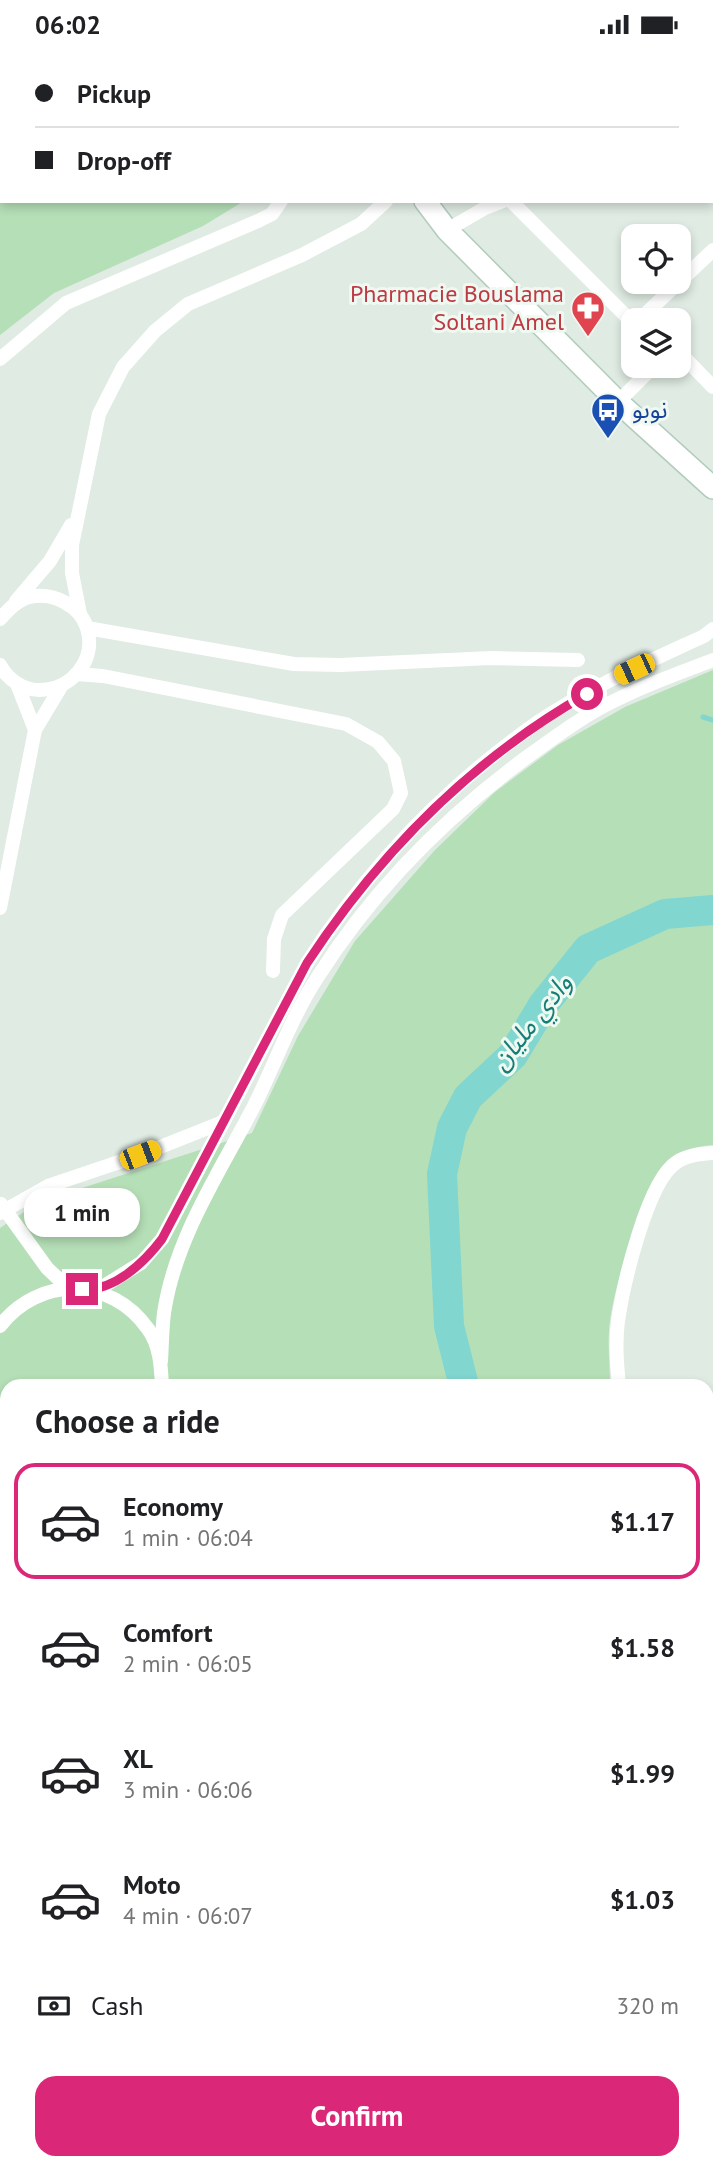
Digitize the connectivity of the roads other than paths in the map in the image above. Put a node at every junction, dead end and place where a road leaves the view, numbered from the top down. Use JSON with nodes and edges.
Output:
{"nodes":[{"id":1,"x":280,"y":203,"type":"edge"},
{"id":2,"x":384,"y":203,"type":"edge"},
{"id":3,"x":427,"y":203,"type":"edge"},
{"id":4,"x":498,"y":203,"type":"edge"},
{"id":5,"x":513,"y":203,"type":"edge"},
{"id":6,"x":447,"y":230,"type":"junction"},
{"id":7,"x":713,"y":250,"type":"edge"},
{"id":8,"x":625,"y":308,"type":"edge"},
{"id":9,"x":653,"y":308,"type":"edge"},
{"id":10,"x":0,"y":359,"type":"edge"},
{"id":11,"x":691,"y":364,"type":"edge"},
{"id":12,"x":642,"y":378,"type":"edge"},
{"id":13,"x":713,"y":387,"type":"edge"},
{"id":14,"x":618,"y":402,"type":"junction"},
{"id":15,"x":711,"y":487,"type":"edge"},
{"id":16,"x":78,"y":511,"type":"junction"},
{"id":17,"x":12,"y":605,"type":"junction"},
{"id":18,"x":79,"y":614,"type":"junction"},
{"id":19,"x":0,"y":619,"type":"edge"},
{"id":20,"x":87,"y":628,"type":"junction"},
{"id":21,"x":713,"y":629,"type":"edge"},
{"id":22,"x":578,"y":660,"type":"dead end"},
{"id":23,"x":713,"y":660,"type":"edge"},
{"id":24,"x":0,"y":665,"type":"edge"},
{"id":25,"x":76,"y":674,"type":"junction"},
{"id":26,"x":17,"y":684,"type":"junction"},
{"id":27,"x":62,"y":685,"type":"junction"},
{"id":28,"x":36,"y":730,"type":"junction"},
{"id":29,"x":0,"y":908,"type":"edge"},
{"id":30,"x":273,"y":971,"type":"dead end"},
{"id":31,"x":223,"y":1122,"type":"junction"},
{"id":32,"x":713,"y":1153,"type":"edge"},
{"id":33,"x":2,"y":1208,"type":"edge"},
{"id":34,"x":68,"y":1288,"type":"junction"},
{"id":35,"x":96,"y":1291,"type":"junction"},
{"id":36,"x":0,"y":1326,"type":"edge"},
{"id":37,"x":161,"y":1361,"type":"junction"},
{"id":38,"x":162,"y":1379,"type":"edge"},
{"id":39,"x":618,"y":1379,"type":"edge"}],
"edges":[{"from":1,"to":10,"type":"street"},
{"from":2,"to":16,"type":"street"},
{"from":3,"to":6,"type":"main road"},
{"from":4,"to":6,"type":"street"},
{"from":5,"to":8,"type":"street"},
{"from":6,"to":14,"type":"main road"},
{"from":7,"to":9,"type":"street"},
{"from":11,"to":13,"type":"street"},
{"from":12,"to":14,"type":"street"},
{"from":14,"to":15,"type":"main road"},
{"from":16,"to":17,"type":"street"},
{"from":16,"to":18,"type":"street"},
{"from":17,"to":18,"type":"street"},
{"from":17,"to":19,"type":"street"},
{"from":18,"to":20,"type":"street"},
{"from":20,"to":22,"type":"street"},
{"from":20,"to":25,"type":"street"},
{"from":21,"to":31,"type":"street"},
{"from":23,"to":37,"type":"street"},
{"from":24,"to":26,"type":"street"},
{"from":25,"to":27,"type":"street"},
{"from":25,"to":30,"type":"street"},
{"from":26,"to":27,"type":"street"},
{"from":26,"to":28,"type":"street"},
{"from":27,"to":28,"type":"street"},
{"from":28,"to":29,"type":"street"},
{"from":31,"to":33,"type":"street"},
{"from":31,"to":35,"type":"street"},
{"from":32,"to":39,"type":"street"},
{"from":33,"to":34,"type":"street"},
{"from":34,"to":35,"type":"street"},
{"from":34,"to":36,"type":"street"},
{"from":35,"to":37,"type":"street"},
{"from":37,"to":38,"type":"street"}]}
